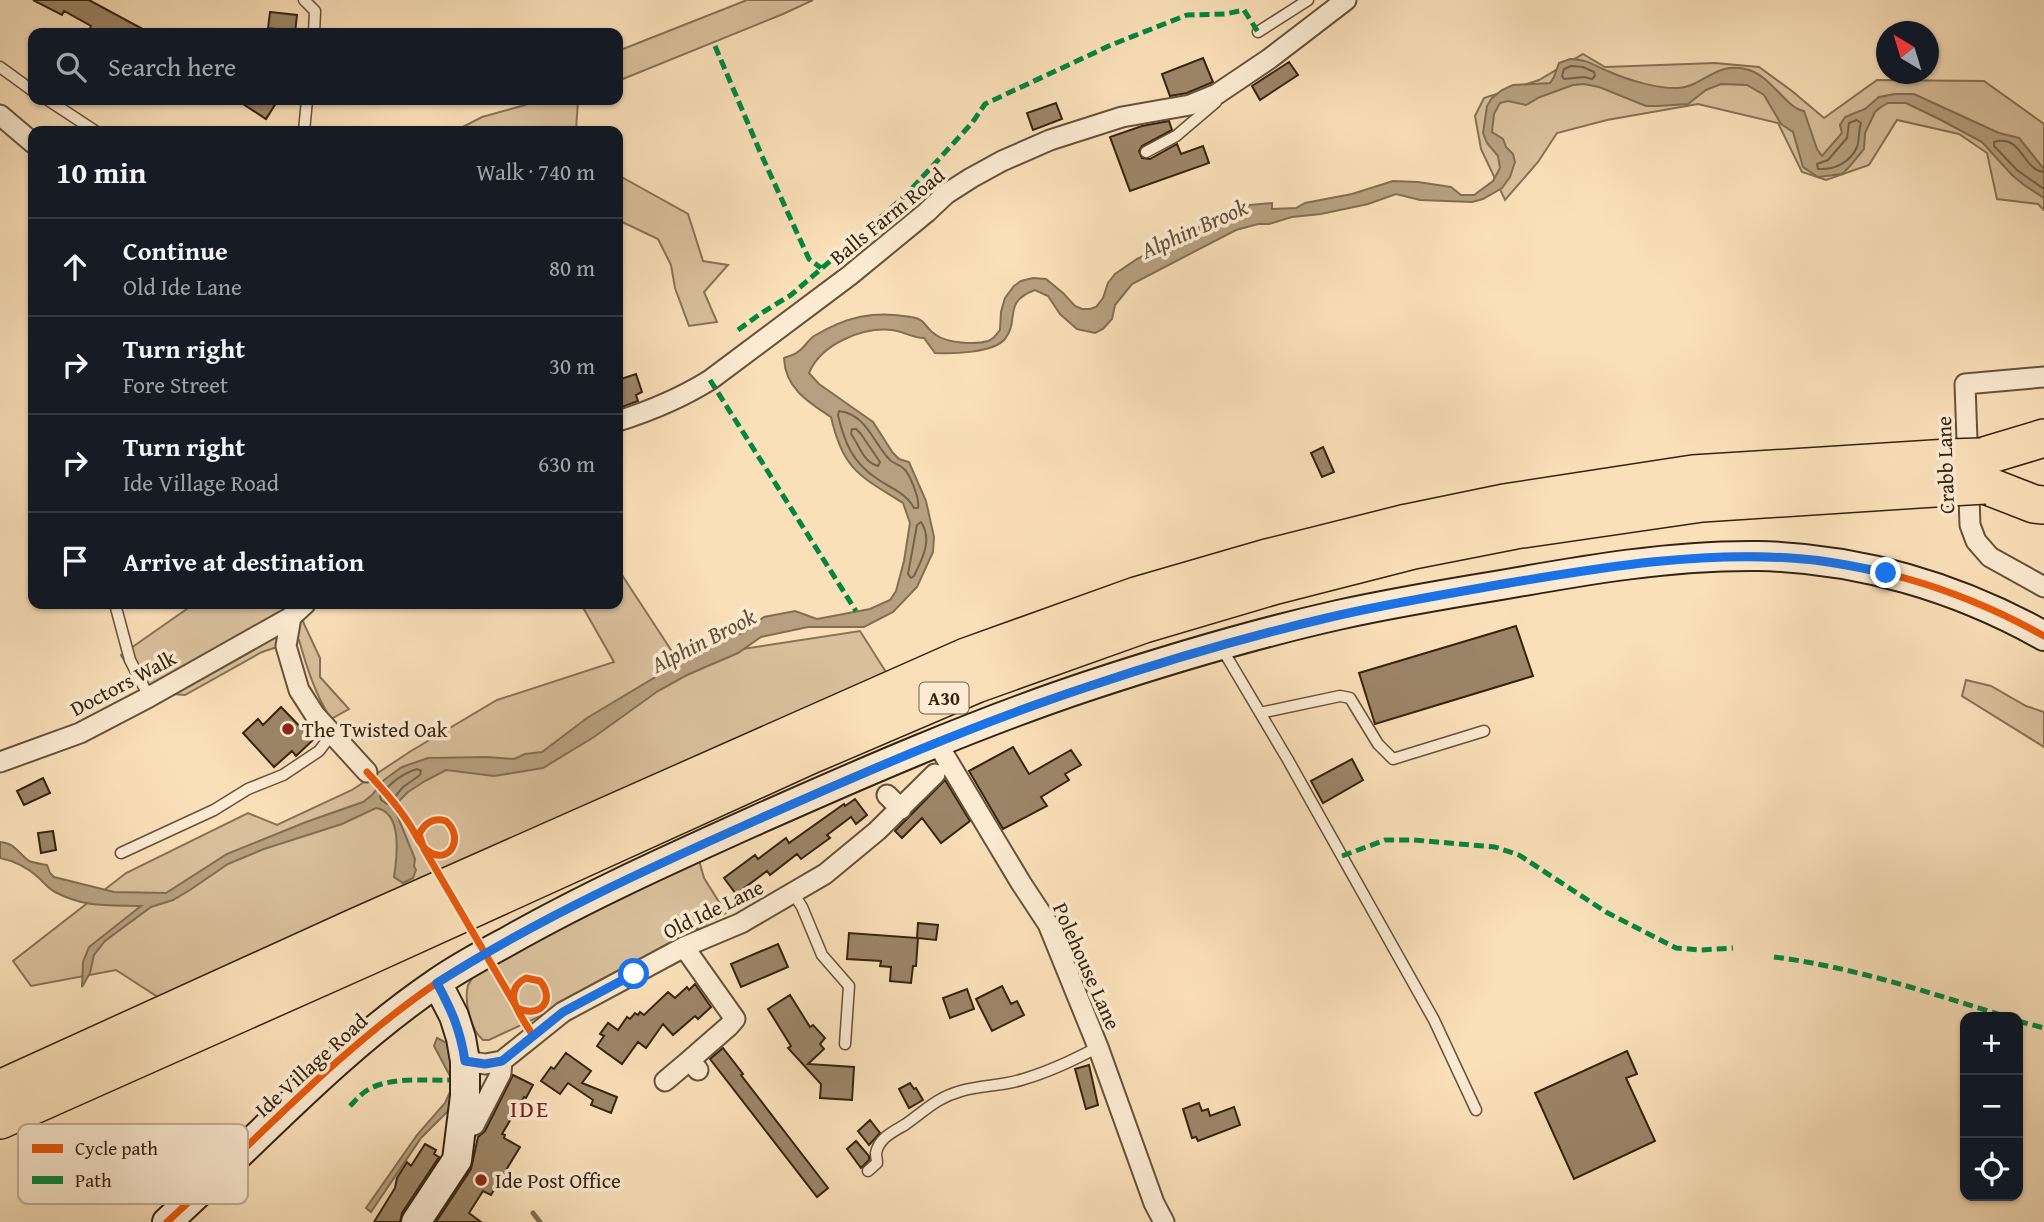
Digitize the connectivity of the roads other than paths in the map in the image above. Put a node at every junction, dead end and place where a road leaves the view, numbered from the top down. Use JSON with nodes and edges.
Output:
{"nodes":[{"id":1,"x":304,"y":0,"type":"edge"},
{"id":2,"x":1308,"y":0,"type":"edge"},
{"id":3,"x":1346,"y":0,"type":"edge"},
{"id":4,"x":314,"y":28,"type":"edge"},
{"id":5,"x":1258,"y":32,"type":"dead end"},
{"id":6,"x":0,"y":67,"type":"edge"},
{"id":7,"x":28,"y":87,"type":"edge"},
{"id":8,"x":1223,"y":88,"type":"junction"},
{"id":9,"x":56,"y":105,"type":"edge"},
{"id":10,"x":307,"y":105,"type":"edge"},
{"id":11,"x":0,"y":115,"type":"edge"},
{"id":12,"x":87,"y":126,"type":"edge"},
{"id":13,"x":304,"y":126,"type":"edge"},
{"id":14,"x":28,"y":140,"type":"edge"},
{"id":15,"x":1146,"y":152,"type":"dead end"},
{"id":16,"x":2044,"y":377,"type":"edge"},
{"id":17,"x":623,"y":419,"type":"edge"},
{"id":18,"x":2044,"y":438,"type":"edge"},
{"id":19,"x":2044,"y":458,"type":"edge"},
{"id":20,"x":1966,"y":472,"type":"junction"},
{"id":21,"x":2044,"y":486,"type":"edge"},
{"id":22,"x":2044,"y":505,"type":"edge"},
{"id":23,"x":2044,"y":587,"type":"edge"},
{"id":24,"x":116,"y":609,"type":"edge"},
{"id":25,"x":298,"y":610,"type":"edge"},
{"id":26,"x":261,"y":633,"type":"junction"},
{"id":27,"x":2044,"y":636,"type":"edge"},
{"id":28,"x":286,"y":646,"type":"junction"},
{"id":29,"x":1221,"y":646,"type":"junction"},
{"id":30,"x":149,"y":697,"type":"junction"},
{"id":31,"x":1260,"y":713,"type":"junction"},
{"id":32,"x":1484,"y":731,"type":"dead end"},
{"id":33,"x":332,"y":734,"type":"junction"},
{"id":34,"x":937,"y":743,"type":"junction"},
{"id":35,"x":0,"y":762,"type":"edge"},
{"id":36,"x":367,"y":772,"type":"dead end"},
{"id":37,"x":935,"y":774,"type":"dead end"},
{"id":38,"x":121,"y":853,"type":"dead end"},
{"id":39,"x":793,"y":893,"type":"junction"},
{"id":40,"x":684,"y":947,"type":"junction"},
{"id":41,"x":437,"y":983,"type":"junction"},
{"id":42,"x":845,"y":1044,"type":"dead end"},
{"id":43,"x":1098,"y":1047,"type":"junction"},
{"id":44,"x":465,"y":1061,"type":"junction"},
{"id":45,"x":502,"y":1061,"type":"junction"},
{"id":46,"x":665,"y":1081,"type":"dead end"},
{"id":47,"x":0,"y":1089,"type":"edge"},
{"id":48,"x":1476,"y":1110,"type":"dead end"},
{"id":49,"x":0,"y":1120,"type":"edge"},
{"id":50,"x":461,"y":1129,"type":"junction"},
{"id":51,"x":248,"y":1146,"type":"edge"},
{"id":52,"x":868,"y":1171,"type":"dead end"},
{"id":53,"x":186,"y":1204,"type":"edge"},
{"id":54,"x":167,"y":1222,"type":"edge"},
{"id":55,"x":416,"y":1222,"type":"edge"},
{"id":56,"x":1164,"y":1222,"type":"edge"}],
"edges":[{"from":1,"to":4,"type":"lane"},
{"from":2,"to":5,"type":"lane"},
{"from":3,"to":8,"type":"street","name":"Balls Farm Road"},
{"from":6,"to":7,"type":"lane"},
{"from":8,"to":15,"type":"lane"},
{"from":8,"to":17,"type":"street","name":"Balls Farm Road"},
{"from":9,"to":12,"type":"lane"},
{"from":10,"to":13,"type":"lane"},
{"from":11,"to":14,"type":"street"},
{"from":16,"to":23,"type":"street","name":"Crabb Lane"},
{"from":18,"to":20,"type":"highway"},
{"from":19,"to":20,"type":"highway","number":"A30"},
{"from":20,"to":21,"type":"highway","number":"A30"},
{"from":20,"to":22,"type":"highway"},
{"from":20,"to":47,"type":"highway","number":"A30"},
{"from":20,"to":49,"type":"highway","number":"A30"},
{"from":24,"to":30,"type":"lane"},
{"from":25,"to":26,"type":"street","name":"Doctors Walk"},
{"from":25,"to":28,"type":"street"},
{"from":26,"to":28,"type":"street"},
{"from":26,"to":30,"type":"street","name":"Doctors Walk"},
{"from":27,"to":29,"type":"street","name":"Ide Village Road"},
{"from":28,"to":33,"type":"street"},
{"from":29,"to":31,"type":"lane"},
{"from":29,"to":34,"type":"street","name":"Ide Village Road"},
{"from":30,"to":35,"type":"street","name":"Doctors Walk"},
{"from":31,"to":32,"type":"lane"},
{"from":31,"to":48,"type":"lane"},
{"from":33,"to":36,"type":"street"},
{"from":33,"to":38,"type":"lane"},
{"from":34,"to":41,"type":"street","name":"Ide Village Road"},
{"from":34,"to":43,"type":"street","name":"Polehouse Lane"},
{"from":37,"to":39,"type":"street","name":"Old Ide Lane"},
{"from":39,"to":40,"type":"street","name":"Old Ide Lane"},
{"from":39,"to":42,"type":"lane"},
{"from":40,"to":45,"type":"street","name":"Old Ide Lane"},
{"from":40,"to":46,"type":"street"},
{"from":41,"to":44,"type":"street"},
{"from":41,"to":51,"type":"street","name":"Ide Village Road"},
{"from":43,"to":52,"type":"lane"},
{"from":43,"to":56,"type":"street","name":"Polehouse Lane"},
{"from":44,"to":45,"type":"street"},
{"from":44,"to":50,"type":"street"},
{"from":45,"to":50,"type":"street"},
{"from":50,"to":55,"type":"street"},
{"from":53,"to":54,"type":"street","name":"Ide Village Road"}]}
